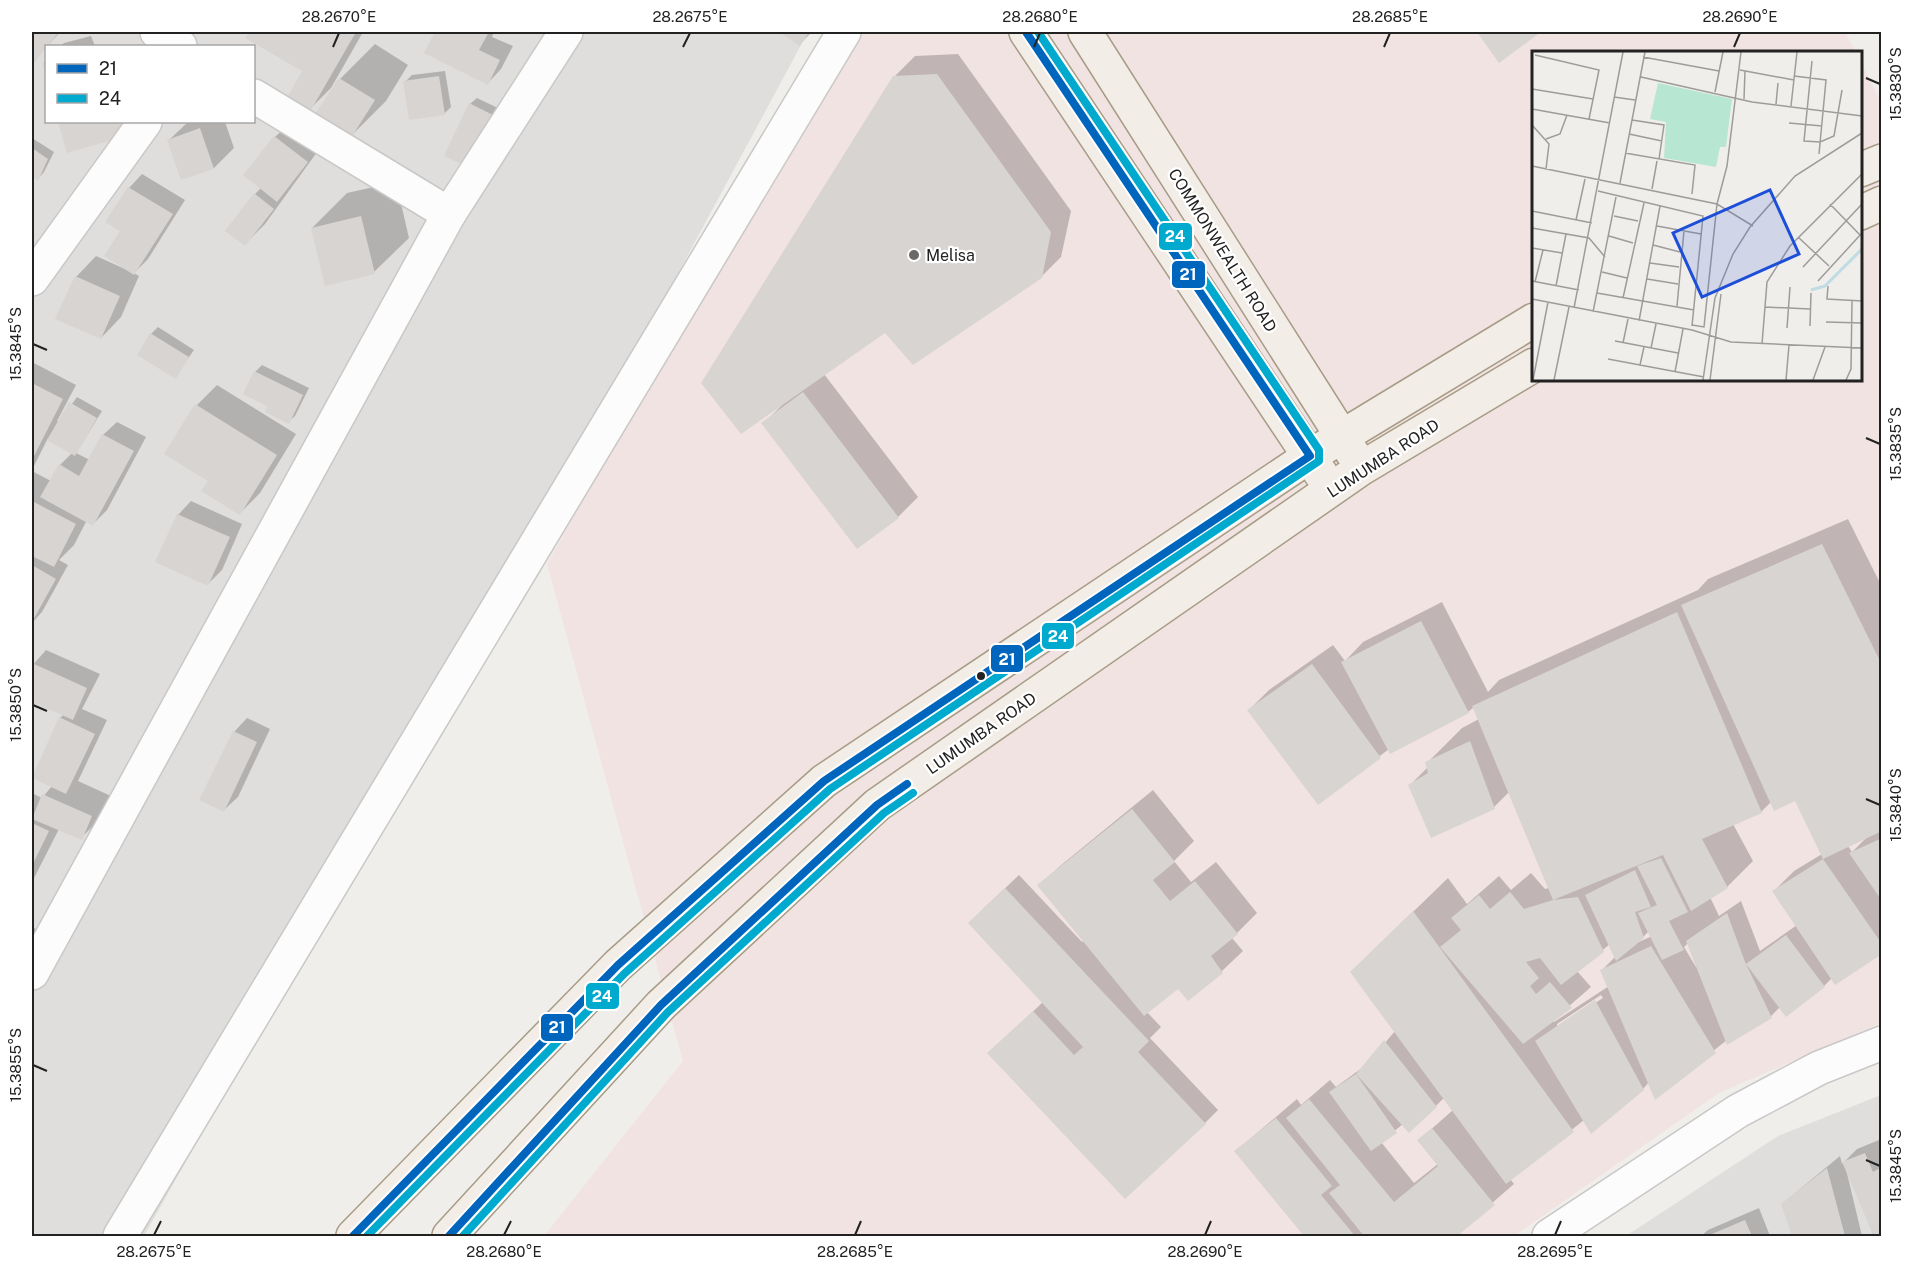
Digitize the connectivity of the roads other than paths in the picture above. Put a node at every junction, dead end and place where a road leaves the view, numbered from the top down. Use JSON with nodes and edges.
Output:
{"nodes":[{"id":1,"x":157,"y":32,"type":"edge"},
{"id":2,"x":566,"y":32,"type":"edge"},
{"id":3,"x":844,"y":32,"type":"edge"},
{"id":4,"x":1026,"y":32,"type":"edge"},
{"id":5,"x":1085,"y":32,"type":"edge"},
{"id":6,"x":178,"y":45,"type":"edge"},
{"id":7,"x":255,"y":97,"type":"edge"},
{"id":8,"x":144,"y":123,"type":"edge"},
{"id":9,"x":1881,"y":161,"type":"edge"},
{"id":10,"x":1862,"y":169,"type":"edge"},
{"id":11,"x":1881,"y":203,"type":"edge"},
{"id":12,"x":1862,"y":212,"type":"edge"},
{"id":13,"x":449,"y":214,"type":"junction"},
{"id":14,"x":32,"y":279,"type":"edge"},
{"id":15,"x":1532,"y":321,"type":"edge"},
{"id":16,"x":1532,"y":366,"type":"edge"},
{"id":17,"x":1341,"y":436,"type":"junction"},
{"id":18,"x":1310,"y":456,"type":"junction"},
{"id":19,"x":1362,"y":468,"type":"junction"},
{"id":20,"x":1332,"y":490,"type":"junction"},
{"id":21,"x":32,"y":973,"type":"edge"},
{"id":22,"x":1881,"y":1043,"type":"edge"},
{"id":23,"x":120,"y":1236,"type":"edge"},
{"id":24,"x":353,"y":1236,"type":"edge"},
{"id":25,"x":449,"y":1236,"type":"edge"},
{"id":26,"x":1549,"y":1236,"type":"edge"}],
"edges":[{"from":1,"to":6,"type":"street"},
{"from":2,"to":13,"type":"street"},
{"from":3,"to":23,"type":"street"},
{"from":4,"to":18,"type":"main road"},
{"from":5,"to":17,"type":"main road","name":"COMMONWEALTH ROAD"},
{"from":7,"to":13,"type":"street"},
{"from":8,"to":14,"type":"street"},
{"from":9,"to":10,"type":"main road"},
{"from":11,"to":12,"type":"main road"},
{"from":13,"to":21,"type":"street"},
{"from":15,"to":17,"type":"main road"},
{"from":16,"to":19,"type":"main road","name":"LUMUMBA ROAD"},
{"from":17,"to":18,"type":"main road"},
{"from":17,"to":19,"type":"main road","name":"COMMONWEALTH ROAD"},
{"from":18,"to":20,"type":"main road"},
{"from":18,"to":24,"type":"main road"},
{"from":19,"to":20,"type":"main road","name":"LUMUMBA ROAD"},
{"from":20,"to":25,"type":"main road","name":"LUMUMBA ROAD"},
{"from":22,"to":26,"type":"street"}]}
